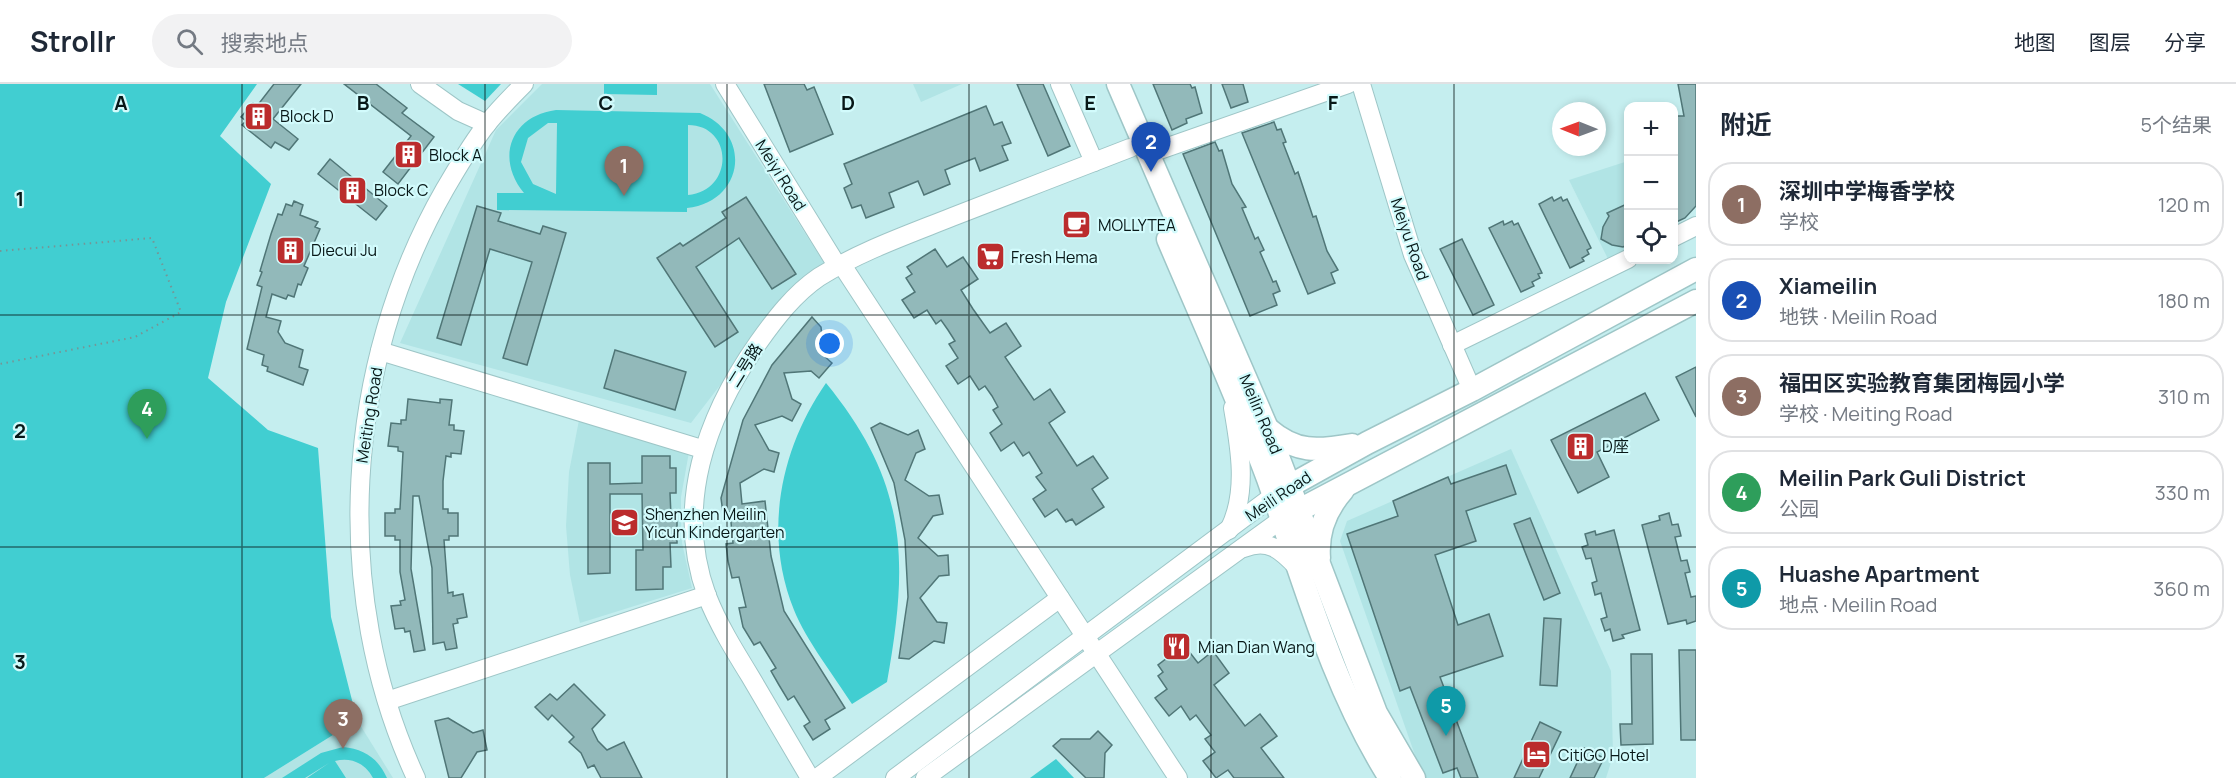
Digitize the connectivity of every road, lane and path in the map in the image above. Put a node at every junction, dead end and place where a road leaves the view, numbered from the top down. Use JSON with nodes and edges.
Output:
{"nodes":[{"id":1,"x":420,"y":84,"type":"edge"},
{"id":2,"x":524,"y":84,"type":"edge"},
{"id":3,"x":725,"y":84,"type":"edge"},
{"id":4,"x":1060,"y":84,"type":"edge"},
{"id":5,"x":1103,"y":84,"type":"edge"},
{"id":6,"x":1118,"y":84,"type":"edge"},
{"id":7,"x":1348,"y":84,"type":"edge"},
{"id":8,"x":1360,"y":84,"type":"edge"},
{"id":9,"x":487,"y":124,"type":"junction"},
{"id":10,"x":1139,"y":151,"type":"junction"},
{"id":11,"x":1094,"y":162,"type":"junction"},
{"id":12,"x":1696,"y":226,"type":"edge"},
{"id":13,"x":1678,"y":235,"type":"edge"},
{"id":14,"x":0,"y":251,"type":"edge"},
{"id":15,"x":1624,"y":261,"type":"edge"},
{"id":16,"x":840,"y":266,"type":"junction"},
{"id":17,"x":1696,"y":269,"type":"edge"},
{"id":18,"x":1696,"y":301,"type":"edge"},
{"id":19,"x":1452,"y":345,"type":"junction"},
{"id":20,"x":380,"y":351,"type":"junction"},
{"id":21,"x":0,"y":364,"type":"edge"},
{"id":22,"x":1228,"y":382,"type":"junction"},
{"id":23,"x":1472,"y":390,"type":"junction"},
{"id":24,"x":1267,"y":428,"type":"junction"},
{"id":25,"x":1367,"y":442,"type":"junction"},
{"id":26,"x":702,"y":449,"type":"junction"},
{"id":27,"x":1348,"y":484,"type":"junction"},
{"id":28,"x":1281,"y":490,"type":"junction"},
{"id":29,"x":1290,"y":514,"type":"junction"},
{"id":30,"x":1229,"y":530,"type":"junction"},
{"id":31,"x":1229,"y":556,"type":"junction"},
{"id":32,"x":1298,"y":567,"type":"junction"},
{"id":33,"x":1324,"y":583,"type":"junction"},
{"id":34,"x":707,"y":595,"type":"junction"},
{"id":35,"x":1060,"y":598,"type":"junction"},
{"id":36,"x":1085,"y":637,"type":"junction"},
{"id":37,"x":1096,"y":653,"type":"junction"},
{"id":38,"x":387,"y":701,"type":"junction"},
{"id":39,"x":416,"y":778,"type":"edge"},
{"id":40,"x":810,"y":778,"type":"edge"},
{"id":41,"x":817,"y":778,"type":"edge"},
{"id":42,"x":895,"y":778,"type":"edge"},
{"id":43,"x":926,"y":778,"type":"edge"},
{"id":44,"x":1178,"y":778,"type":"edge"},
{"id":45,"x":1390,"y":778,"type":"edge"},
{"id":46,"x":1414,"y":778,"type":"edge"}],
"edges":[{"from":1,"to":9,"type":"street"},
{"from":2,"to":9,"type":"street","name":"Meiting Road"},
{"from":3,"to":16,"type":"street","name":"Meiyi Road"},
{"from":4,"to":11,"type":"street"},
{"from":5,"to":10,"type":"main road","name":"Meilin Road"},
{"from":6,"to":10,"type":"main road","name":"Meilin Road"},
{"from":7,"to":10,"type":"street","name":"二号路"},
{"from":8,"to":19,"type":"street","name":"Meiyu Road"},
{"from":9,"to":20,"type":"street","name":"Meiting Road"},
{"from":10,"to":11,"type":"street","name":"二号路"},
{"from":10,"to":22,"type":"main road","name":"Meilin Road"},
{"from":10,"to":24,"type":"main road","name":"Meilin Road"},
{"from":11,"to":16,"type":"street","name":"二号路"},
{"from":12,"to":13,"type":"street"},
{"from":14,"to":21,"type":"path"},
{"from":15,"to":19,"type":"street"},
{"from":16,"to":26,"type":"street","name":"二号路"},
{"from":16,"to":35,"type":"street","name":"Meiyi Road"},
{"from":17,"to":23,"type":"main road","name":"Meili Road"},
{"from":18,"to":27,"type":"main road","name":"Meili Road"},
{"from":19,"to":23,"type":"street","name":"Meiyu Road"},
{"from":20,"to":26,"type":"street"},
{"from":20,"to":38,"type":"street","name":"Meiting Road"},
{"from":22,"to":28,"type":"main road","name":"Meilin Road"},
{"from":22,"to":30,"type":"street"},
{"from":23,"to":25,"type":"main road","name":"Meili Road"},
{"from":24,"to":25,"type":"main road"},
{"from":24,"to":28,"type":"main road","name":"Meilin Road"},
{"from":25,"to":28,"type":"main road","name":"Meili Road"},
{"from":26,"to":34,"type":"street","name":"二号路"},
{"from":27,"to":29,"type":"main road","name":"Meili Road"},
{"from":27,"to":33,"type":"main road"},
{"from":28,"to":29,"type":"main road","name":"Meilin Road"},
{"from":28,"to":30,"type":"street","name":"Meili Road"},
{"from":29,"to":31,"type":"street","name":"Meili Road"},
{"from":29,"to":32,"type":"main road","name":"Meilin Road"},
{"from":29,"to":33,"type":"main road","name":"Meilin Road"},
{"from":30,"to":36,"type":"street","name":"Meili Road"},
{"from":31,"to":32,"type":"street"},
{"from":31,"to":37,"type":"street","name":"Meili Road"},
{"from":32,"to":45,"type":"main road","name":"Meilin Road"},
{"from":33,"to":46,"type":"main road","name":"Meilin Road"},
{"from":34,"to":38,"type":"street"},
{"from":34,"to":40,"type":"street","name":"二号路"},
{"from":35,"to":36,"type":"street","name":"Meiyi Road"},
{"from":35,"to":41,"type":"street"},
{"from":36,"to":37,"type":"street","name":"Meiyi Road"},
{"from":36,"to":42,"type":"street","name":"Meili Road"},
{"from":37,"to":43,"type":"street","name":"Meili Road"},
{"from":37,"to":44,"type":"street","name":"Meiyi Road"},
{"from":38,"to":39,"type":"street","name":"Meiting Road"}]}
